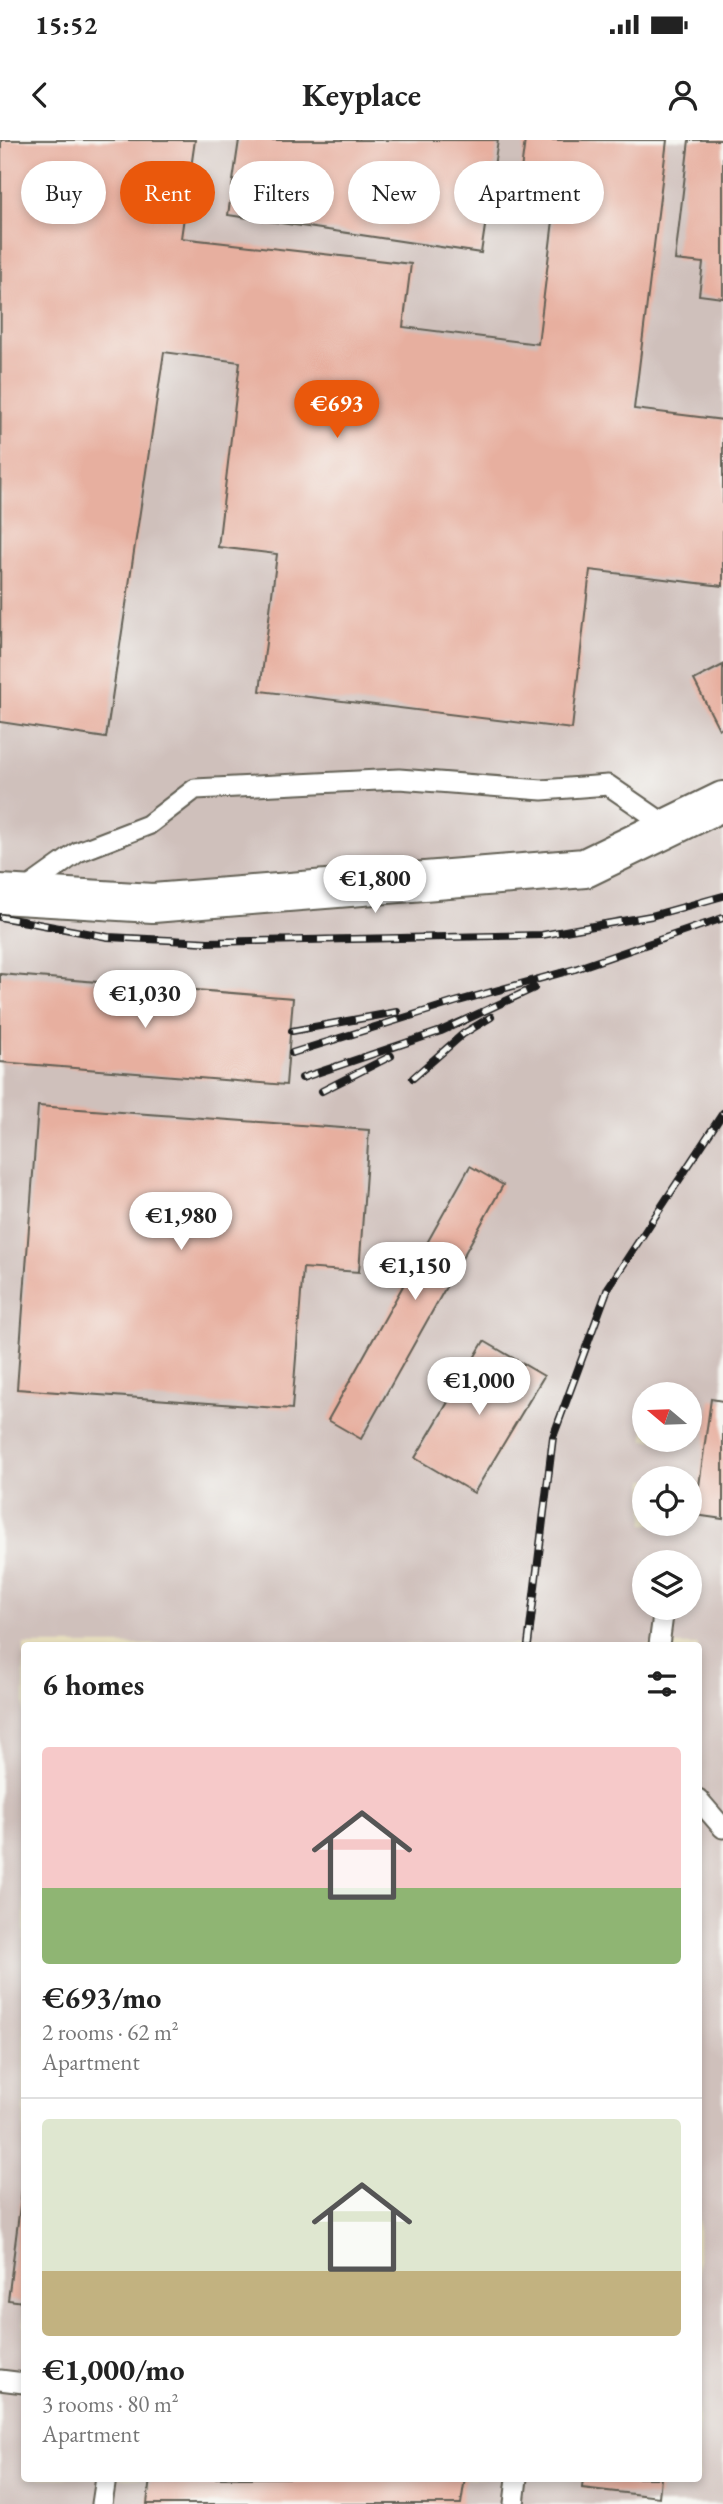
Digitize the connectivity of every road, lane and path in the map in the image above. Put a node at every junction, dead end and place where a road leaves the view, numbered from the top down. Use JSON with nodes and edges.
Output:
{"nodes":[{"id":1,"x":723,"y":801,"type":"edge"},
{"id":2,"x":669,"y":827,"type":"junction"},
{"id":3,"x":9,"y":894,"type":"edge"},
{"id":4,"x":662,"y":1620,"type":"edge"},
{"id":5,"x":659,"y":1642,"type":"edge"},
{"id":6,"x":702,"y":1804,"type":"edge"},
{"id":7,"x":723,"y":1828,"type":"edge"},
{"id":8,"x":0,"y":2380,"type":"edge"},
{"id":9,"x":21,"y":2383,"type":"edge"},
{"id":10,"x":105,"y":2482,"type":"edge"},
{"id":11,"x":517,"y":2482,"type":"edge"},
{"id":12,"x":102,"y":2504,"type":"edge"},
{"id":13,"x":514,"y":2504,"type":"edge"}],
"edges":[{"from":1,"to":2,"type":"street"},
{"from":2,"to":3,"type":"street"},
{"from":2,"to":3,"type":"lane"},
{"from":4,"to":5,"type":"lane"},
{"from":6,"to":7,"type":"lane"},
{"from":8,"to":9,"type":"lane"},
{"from":10,"to":12,"type":"lane"},
{"from":11,"to":13,"type":"lane"}]}
